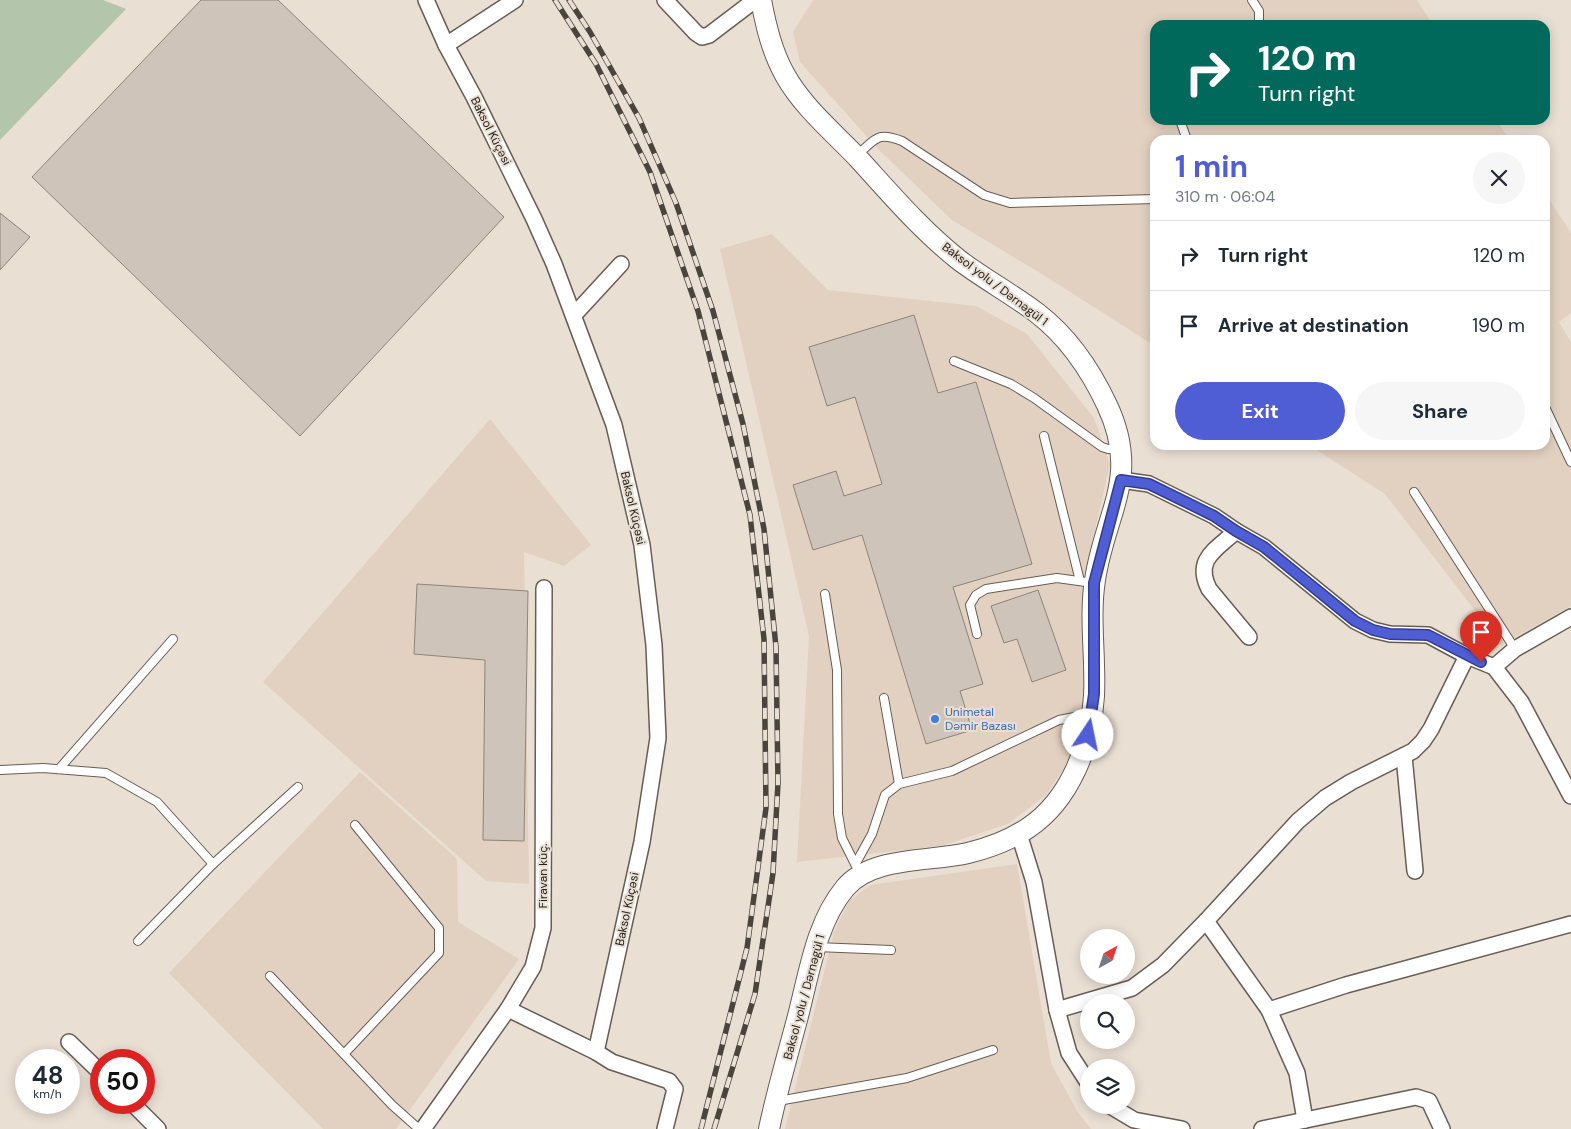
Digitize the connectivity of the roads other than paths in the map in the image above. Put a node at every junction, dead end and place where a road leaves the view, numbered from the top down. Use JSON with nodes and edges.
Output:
{"nodes":[{"id":1,"x":426,"y":0,"type":"edge"},
{"id":2,"x":515,"y":0,"type":"edge"},
{"id":3,"x":665,"y":0,"type":"edge"},
{"id":4,"x":755,"y":0,"type":"edge"},
{"id":5,"x":761,"y":0,"type":"edge"},
{"id":6,"x":1252,"y":0,"type":"edge"},
{"id":7,"x":1260,"y":20,"type":"edge"},
{"id":8,"x":446,"y":45,"type":"junction"},
{"id":9,"x":856,"y":156,"type":"junction"},
{"id":10,"x":1150,"y":200,"type":"edge"},
{"id":11,"x":622,"y":264,"type":"dead end"},
{"id":12,"x":574,"y":315,"type":"junction"},
{"id":13,"x":954,"y":361,"type":"dead end"},
{"id":14,"x":1550,"y":418,"type":"edge"},
{"id":15,"x":1044,"y":436,"type":"dead end"},
{"id":16,"x":1121,"y":449,"type":"junction"},
{"id":17,"x":1571,"y":462,"type":"edge"},
{"id":18,"x":1121,"y":480,"type":"junction"},
{"id":19,"x":1414,"y":492,"type":"dead end"},
{"id":20,"x":1236,"y":531,"type":"junction"},
{"id":21,"x":1087,"y":582,"type":"junction"},
{"id":22,"x":544,"y":588,"type":"dead end"},
{"id":23,"x":825,"y":594,"type":"dead end"},
{"id":24,"x":1571,"y":617,"type":"edge"},
{"id":25,"x":976,"y":634,"type":"dead end"},
{"id":26,"x":1249,"y":637,"type":"dead end"},
{"id":27,"x":173,"y":639,"type":"dead end"},
{"id":28,"x":1515,"y":649,"type":"junction"},
{"id":29,"x":1467,"y":656,"type":"junction"},
{"id":30,"x":1494,"y":667,"type":"junction"},
{"id":31,"x":884,"y":698,"type":"dead end"},
{"id":32,"x":1092,"y":714,"type":"junction"},
{"id":33,"x":1404,"y":756,"type":"junction"},
{"id":34,"x":58,"y":769,"type":"junction"},
{"id":35,"x":0,"y":770,"type":"edge"},
{"id":36,"x":899,"y":784,"type":"junction"},
{"id":37,"x":298,"y":787,"type":"dead end"},
{"id":38,"x":1571,"y":796,"type":"edge"},
{"id":39,"x":355,"y":825,"type":"dead end"},
{"id":40,"x":1019,"y":834,"type":"junction"},
{"id":41,"x":213,"y":864,"type":"junction"},
{"id":42,"x":857,"y":869,"type":"junction"},
{"id":43,"x":1415,"y":871,"type":"dead end"},
{"id":44,"x":1206,"y":922,"type":"junction"},
{"id":45,"x":1571,"y":924,"type":"edge"},
{"id":46,"x":138,"y":942,"type":"dead end"},
{"id":47,"x":816,"y":947,"type":"junction"},
{"id":48,"x":891,"y":950,"type":"dead end"},
{"id":49,"x":270,"y":976,"type":"dead end"},
{"id":50,"x":508,"y":1009,"type":"junction"},
{"id":51,"x":1057,"y":1010,"type":"junction"},
{"id":52,"x":1269,"y":1010,"type":"junction"},
{"id":53,"x":69,"y":1042,"type":"dead end"},
{"id":54,"x":993,"y":1050,"type":"dead end"},
{"id":55,"x":596,"y":1052,"type":"junction"},
{"id":56,"x":344,"y":1054,"type":"junction"},
{"id":57,"x":90,"y":1062,"type":"edge"},
{"id":58,"x":1080,"y":1070,"type":"edge"},
{"id":59,"x":776,"y":1102,"type":"junction"},
{"id":60,"x":143,"y":1114,"type":"edge"},
{"id":61,"x":1124,"y":1114,"type":"edge"},
{"id":62,"x":1305,"y":1120,"type":"junction"},
{"id":63,"x":158,"y":1129,"type":"edge"},
{"id":64,"x":418,"y":1129,"type":"edge"},
{"id":65,"x":423,"y":1129,"type":"edge"},
{"id":66,"x":665,"y":1129,"type":"edge"},
{"id":67,"x":770,"y":1129,"type":"edge"},
{"id":68,"x":1182,"y":1129,"type":"edge"},
{"id":69,"x":1262,"y":1129,"type":"edge"},
{"id":70,"x":1442,"y":1129,"type":"edge"}],
"edges":[{"from":1,"to":8,"type":"street","name":"Baksol Küçəsi"},
{"from":2,"to":8,"type":"street"},
{"from":3,"to":4,"type":"street"},
{"from":5,"to":9,"type":"main road","name":"Baksol yolu / Dərnəgül 1"},
{"from":6,"to":7,"type":"lane"},
{"from":8,"to":12,"type":"street","name":"Baksol Küçəsi"},
{"from":9,"to":10,"type":"lane"},
{"from":9,"to":16,"type":"main road","name":"Baksol yolu / Dərnəgül 1"},
{"from":11,"to":12,"type":"street"},
{"from":12,"to":55,"type":"street","name":"Baksol Küçəsi"},
{"from":13,"to":16,"type":"lane"},
{"from":14,"to":17,"type":"lane"},
{"from":15,"to":21,"type":"lane"},
{"from":16,"to":18,"type":"main road","name":"Baksol yolu / Dərnəgül 1"},
{"from":18,"to":20,"type":"street"},
{"from":18,"to":21,"type":"main road","name":"Baksol yolu / Dərnəgül 1"},
{"from":19,"to":28,"type":"lane"},
{"from":20,"to":26,"type":"street"},
{"from":20,"to":29,"type":"street"},
{"from":21,"to":25,"type":"lane"},
{"from":21,"to":32,"type":"main road","name":"Baksol yolu / Dərnəgül 1"},
{"from":22,"to":50,"type":"street","name":"Firavan küç."},
{"from":23,"to":42,"type":"lane"},
{"from":24,"to":28,"type":"street"},
{"from":27,"to":34,"type":"lane"},
{"from":28,"to":30,"type":"street"},
{"from":29,"to":30,"type":"street"},
{"from":29,"to":33,"type":"street"},
{"from":30,"to":38,"type":"street"},
{"from":31,"to":36,"type":"lane"},
{"from":32,"to":36,"type":"lane"},
{"from":32,"to":40,"type":"main road","name":"Baksol yolu / Dərnəgül 1"},
{"from":33,"to":43,"type":"street"},
{"from":33,"to":44,"type":"street"},
{"from":34,"to":35,"type":"lane"},
{"from":34,"to":41,"type":"lane"},
{"from":36,"to":42,"type":"lane"},
{"from":37,"to":41,"type":"lane"},
{"from":39,"to":56,"type":"lane"},
{"from":40,"to":42,"type":"main road","name":"Baksol yolu / Dərnəgül 1"},
{"from":40,"to":51,"type":"street"},
{"from":41,"to":46,"type":"lane"},
{"from":42,"to":47,"type":"main road","name":"Baksol yolu / Dərnəgül 1"},
{"from":44,"to":51,"type":"street"},
{"from":44,"to":52,"type":"street"},
{"from":45,"to":52,"type":"street"},
{"from":47,"to":48,"type":"lane"},
{"from":47,"to":59,"type":"main road","name":"Baksol yolu / Dərnəgül 1"},
{"from":49,"to":56,"type":"lane"},
{"from":50,"to":55,"type":"street"},
{"from":50,"to":65,"type":"street","name":"Firavan küç."},
{"from":51,"to":58,"type":"street"},
{"from":52,"to":62,"type":"street"},
{"from":53,"to":57,"type":"street"},
{"from":54,"to":59,"type":"lane"},
{"from":55,"to":66,"type":"street"},
{"from":56,"to":64,"type":"lane"},
{"from":59,"to":67,"type":"main road","name":"Baksol yolu / Dərnəgül 1"},
{"from":60,"to":63,"type":"street"},
{"from":61,"to":68,"type":"street"},
{"from":62,"to":69,"type":"street"},
{"from":62,"to":70,"type":"street"}]}
